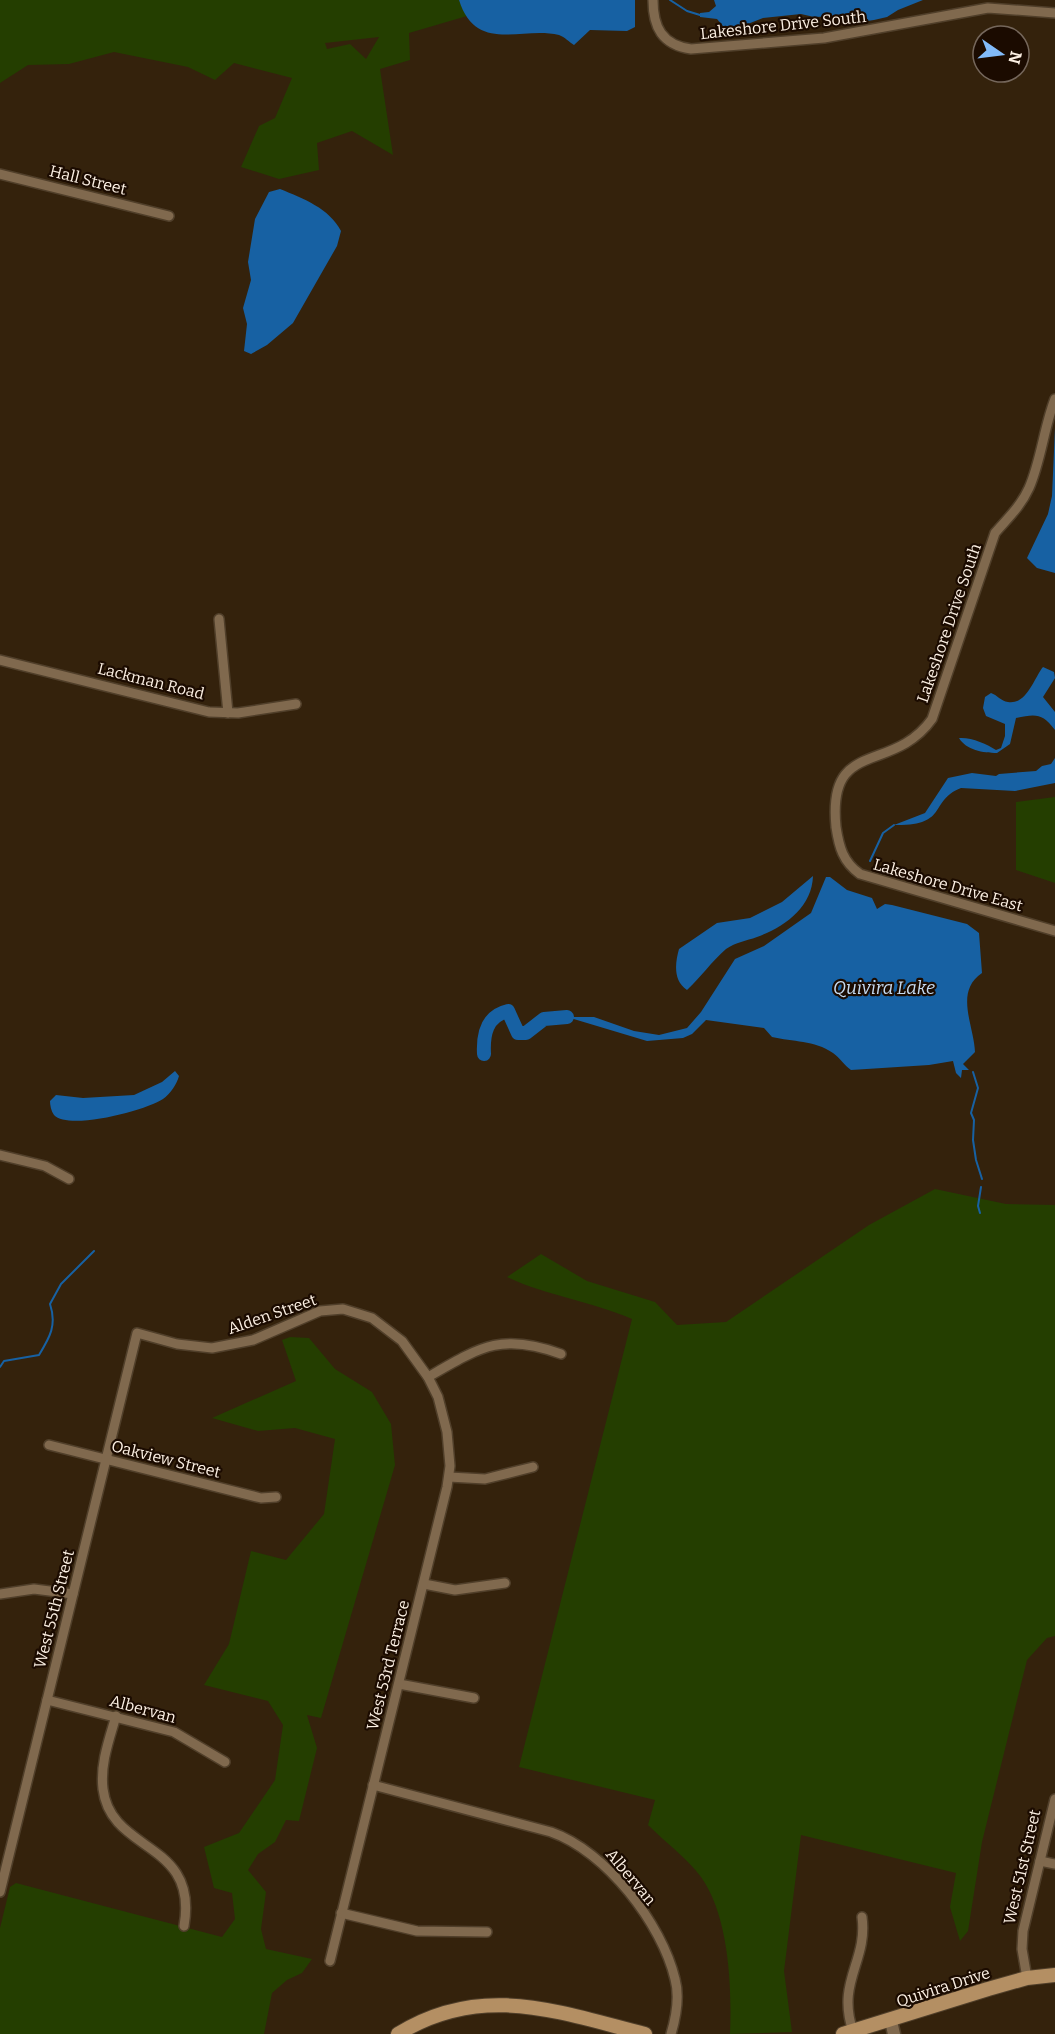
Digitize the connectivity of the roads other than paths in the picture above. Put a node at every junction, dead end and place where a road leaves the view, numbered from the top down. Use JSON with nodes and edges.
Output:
{"nodes":[{"id":1,"x":653,"y":0,"type":"edge"},
{"id":2,"x":1055,"y":13,"type":"edge"},
{"id":3,"x":0,"y":174,"type":"edge"},
{"id":4,"x":169,"y":216,"type":"dead end"},
{"id":5,"x":1055,"y":399,"type":"edge"},
{"id":6,"x":219,"y":619,"type":"dead end"},
{"id":7,"x":0,"y":660,"type":"edge"},
{"id":8,"x":296,"y":704,"type":"dead end"},
{"id":9,"x":228,"y":713,"type":"junction"},
{"id":10,"x":836,"y":819,"type":"joint"},
{"id":11,"x":1055,"y":931,"type":"edge"},
{"id":12,"x":0,"y":1155,"type":"edge"},
{"id":13,"x":69,"y":1179,"type":"dead end"},
{"id":14,"x":137,"y":1333,"type":"joint"},
{"id":15,"x":561,"y":1354,"type":"dead end"},
{"id":16,"x":428,"y":1377,"type":"junction"},
{"id":17,"x":49,"y":1445,"type":"dead end"},
{"id":18,"x":106,"y":1460,"type":"junction"},
{"id":19,"x":533,"y":1467,"type":"dead end"},
{"id":20,"x":449,"y":1477,"type":"junction"},
{"id":21,"x":276,"y":1497,"type":"dead end"},
{"id":22,"x":505,"y":1583,"type":"dead end"},
{"id":23,"x":424,"y":1584,"type":"junction"},
{"id":24,"x":0,"y":1594,"type":"edge"},
{"id":25,"x":73,"y":1594,"type":"junction"},
{"id":26,"x":399,"y":1684,"type":"junction"},
{"id":27,"x":474,"y":1698,"type":"dead end"},
{"id":28,"x":47,"y":1700,"type":"junction"},
{"id":29,"x":116,"y":1716,"type":"junction"},
{"id":30,"x":225,"y":1762,"type":"dead end"},
{"id":31,"x":373,"y":1785,"type":"junction"},
{"id":32,"x":1055,"y":1799,"type":"edge"},
{"id":33,"x":1040,"y":1861,"type":"junction"},
{"id":34,"x":1055,"y":1864,"type":"edge"},
{"id":35,"x":2,"y":1876,"type":"edge"},
{"id":36,"x":0,"y":1892,"type":"edge"},
{"id":37,"x":341,"y":1913,"type":"junction"},
{"id":38,"x":862,"y":1917,"type":"dead end"},
{"id":39,"x":184,"y":1926,"type":"dead end"},
{"id":40,"x":488,"y":1932,"type":"dead end"},
{"id":41,"x":330,"y":1961,"type":"dead end"},
{"id":42,"x":1055,"y":1975,"type":"edge"},
{"id":43,"x":1027,"y":1978,"type":"junction"},
{"id":44,"x":893,"y":2027,"type":"edge"},
{"id":45,"x":848,"y":2032,"type":"edge"},
{"id":46,"x":398,"y":2034,"type":"edge"},
{"id":47,"x":645,"y":2034,"type":"edge"},
{"id":48,"x":671,"y":2034,"type":"edge"}],
"edges":[{"from":1,"to":2,"type":"street","name":"Lakeshore Drive South"},
{"from":3,"to":4,"type":"street","name":"Hall Street"},
{"from":5,"to":10,"type":"street","name":"Lakeshore Drive South"},
{"from":6,"to":9,"type":"street"},
{"from":7,"to":9,"type":"street","name":"Lackman Road"},
{"from":8,"to":9,"type":"street","name":"Lackman Road"},
{"from":10,"to":11,"type":"street","name":"Lakeshore Drive East"},
{"from":12,"to":13,"type":"street"},
{"from":14,"to":16,"type":"street","name":"Alden Street"},
{"from":14,"to":18,"type":"street","name":"West 55th Street"},
{"from":15,"to":16,"type":"street"},
{"from":16,"to":20,"type":"street","name":"West 53rd Terrace"},
{"from":17,"to":18,"type":"street","name":"Oakview Street"},
{"from":18,"to":21,"type":"street","name":"Oakview Street"},
{"from":18,"to":25,"type":"street","name":"West 55th Street"},
{"from":19,"to":20,"type":"street"},
{"from":20,"to":23,"type":"street","name":"West 53rd Terrace"},
{"from":22,"to":23,"type":"street"},
{"from":23,"to":26,"type":"street","name":"West 53rd Terrace"},
{"from":24,"to":25,"type":"street"},
{"from":25,"to":28,"type":"street","name":"West 55th Street"},
{"from":26,"to":27,"type":"street"},
{"from":26,"to":31,"type":"street","name":"West 53rd Terrace"},
{"from":28,"to":29,"type":"street","name":"Albervan"},
{"from":28,"to":35,"type":"street","name":"West 55th Street"},
{"from":29,"to":30,"type":"street","name":"Albervan"},
{"from":29,"to":39,"type":"street"},
{"from":31,"to":37,"type":"street","name":"West 53rd Terrace"},
{"from":31,"to":48,"type":"street","name":"Albervan"},
{"from":32,"to":33,"type":"street","name":"West 51st Street"},
{"from":33,"to":34,"type":"street"},
{"from":33,"to":43,"type":"street","name":"West 51st Street"},
{"from":35,"to":36,"type":"street","name":"West 55th Street"},
{"from":37,"to":40,"type":"street"},
{"from":37,"to":41,"type":"street","name":"West 53rd Terrace"},
{"from":38,"to":45,"type":"street"},
{"from":42,"to":43,"type":"main road","name":"Quivira Drive"},
{"from":43,"to":44,"type":"main road","name":"Quivira Drive"},
{"from":44,"to":45,"type":"main road","name":"Quivira Drive"},
{"from":46,"to":47,"type":"main road"}]}
